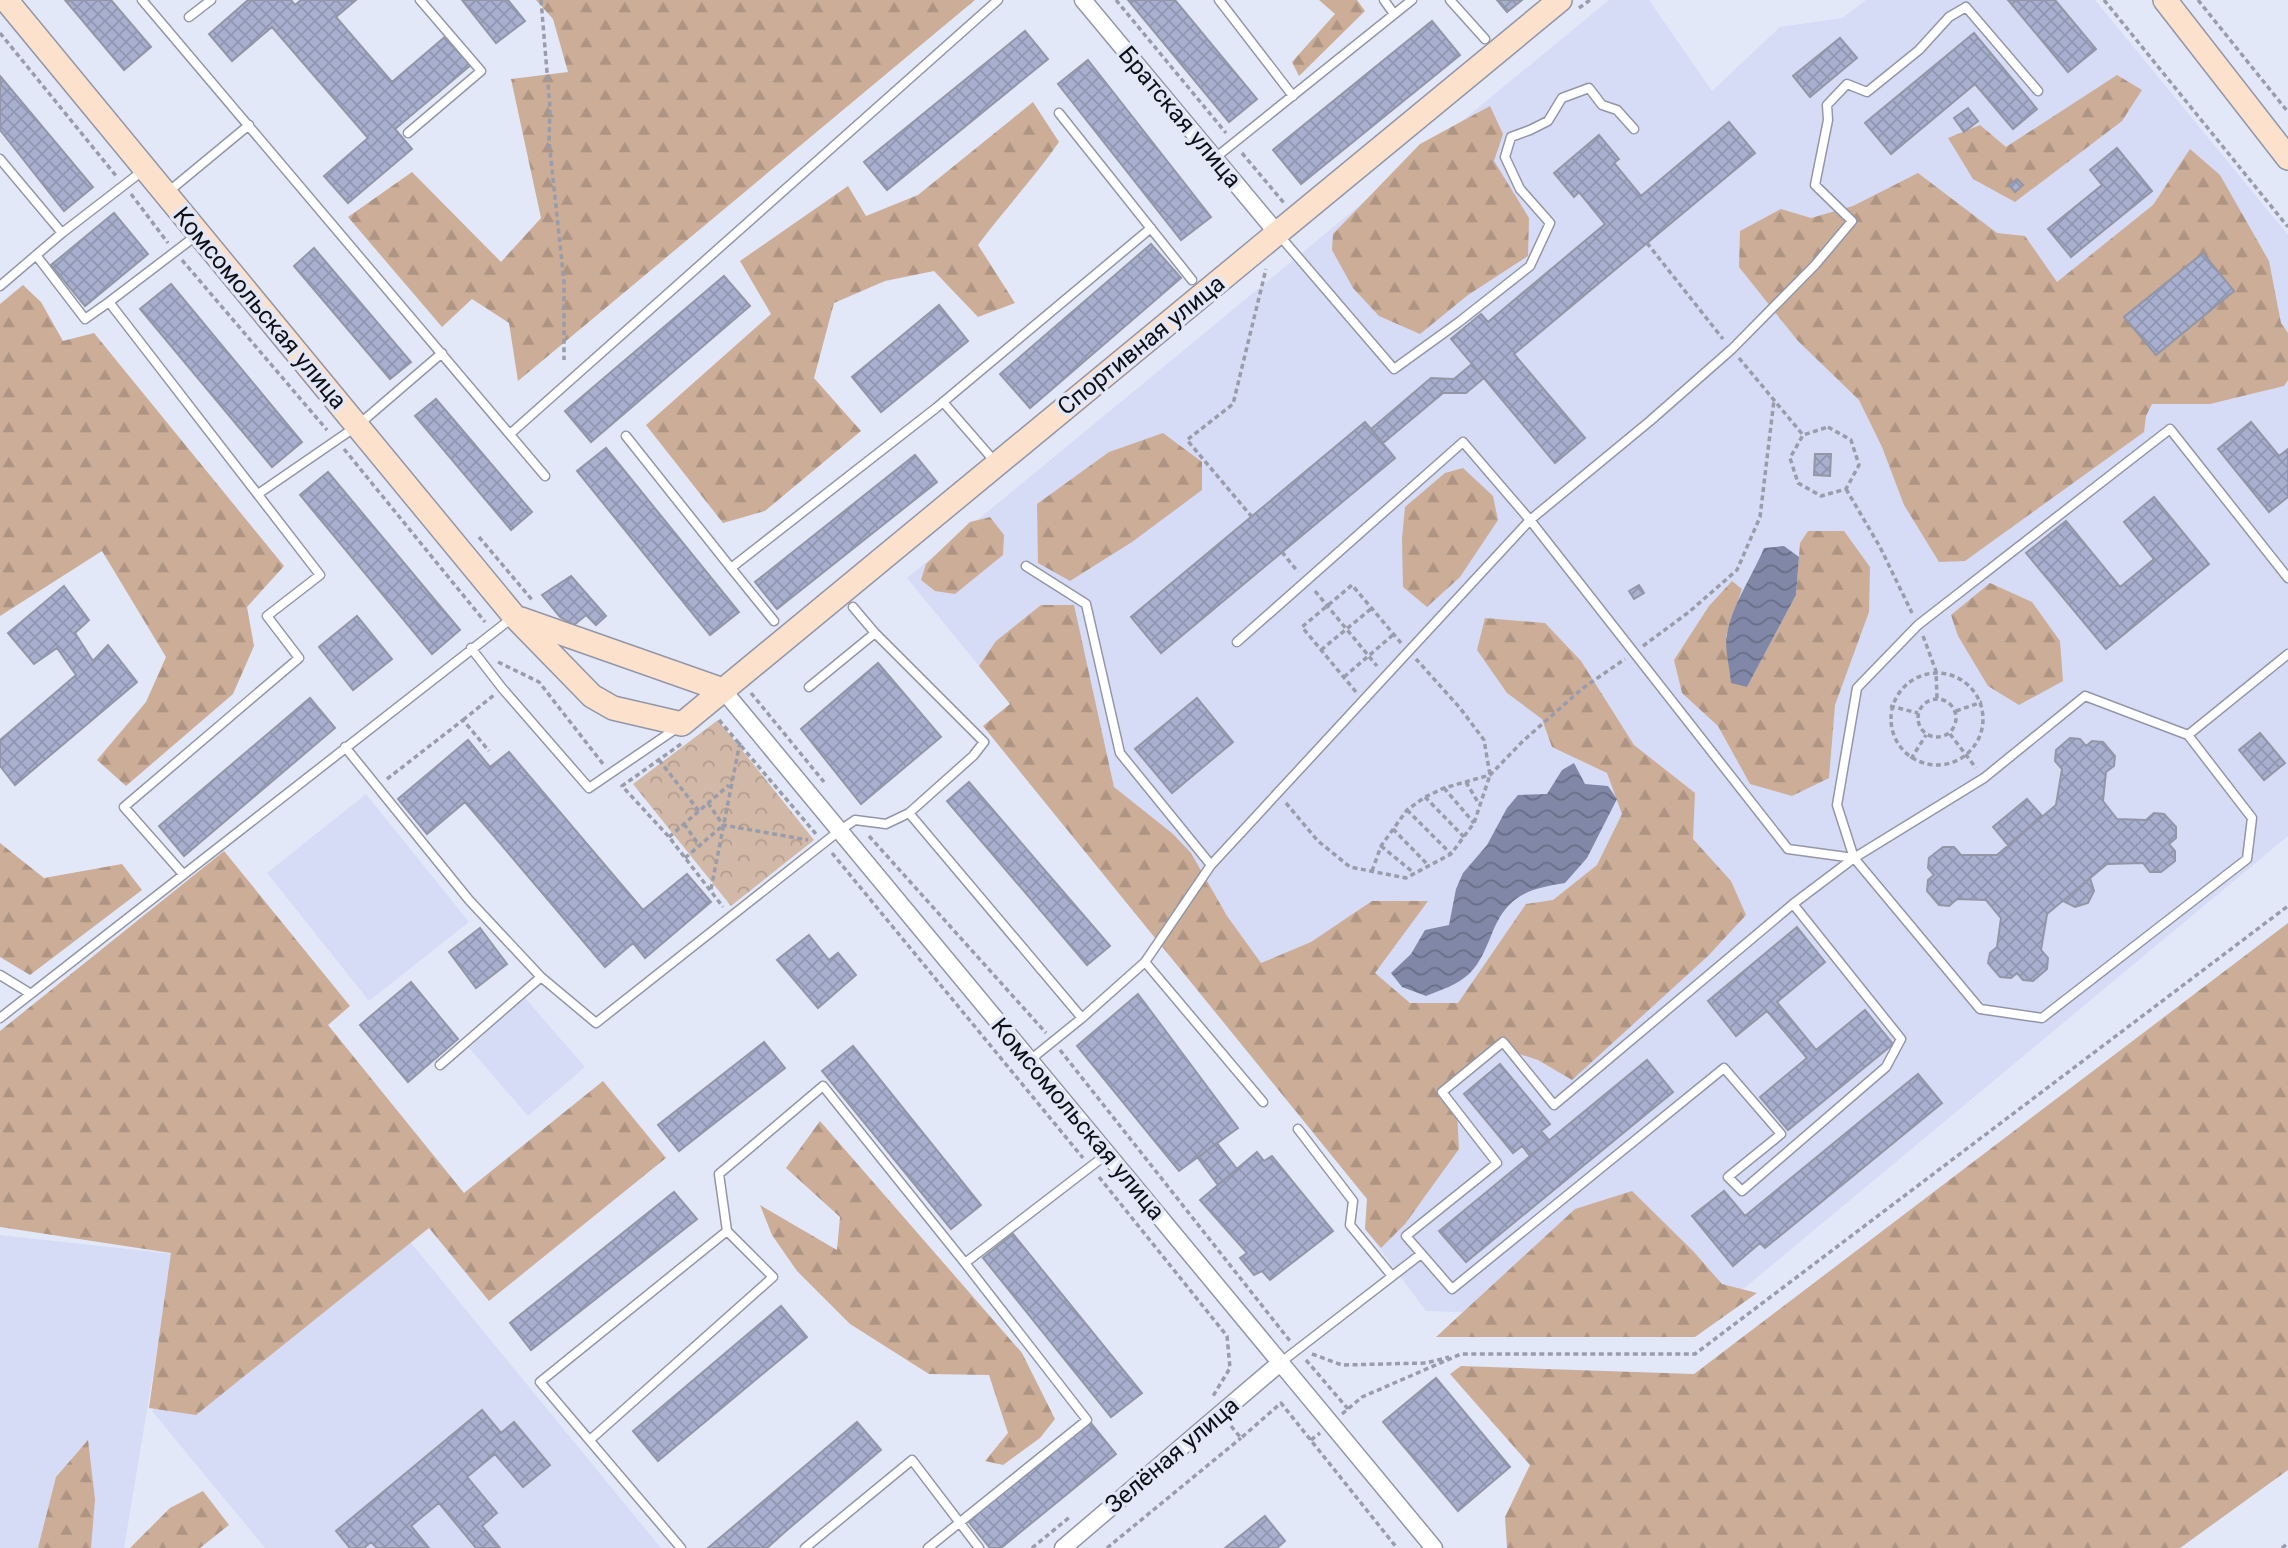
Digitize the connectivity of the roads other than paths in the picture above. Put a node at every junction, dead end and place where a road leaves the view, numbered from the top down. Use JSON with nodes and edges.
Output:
{"nodes":[{"id":1,"x":6,"y":0,"type":"edge"},
{"id":2,"x":142,"y":0,"type":"edge"},
{"id":3,"x":211,"y":0,"type":"edge"},
{"id":4,"x":420,"y":0,"type":"edge"},
{"id":5,"x":998,"y":0,"type":"edge"},
{"id":6,"x":1219,"y":0,"type":"edge"},
{"id":7,"x":1384,"y":0,"type":"edge"},
{"id":8,"x":1412,"y":0,"type":"edge"},
{"id":9,"x":1450,"y":0,"type":"edge"},
{"id":10,"x":1560,"y":0,"type":"edge"},
{"id":11,"x":2165,"y":0,"type":"edge"},
{"id":12,"x":1087,"y":1,"type":"edge"},
{"id":13,"x":1394,"y":14,"type":"junction"},
{"id":14,"x":189,"y":17,"type":"dead end"},
{"id":15,"x":1485,"y":39,"type":"dead end"},
{"id":16,"x":2038,"y":91,"type":"dead end"},
{"id":17,"x":1293,"y":96,"type":"junction"},
{"id":18,"x":1059,"y":113,"type":"dead end"},
{"id":19,"x":249,"y":125,"type":"junction"},
{"id":20,"x":1634,"y":129,"type":"dead end"},
{"id":21,"x":408,"y":133,"type":"dead end"},
{"id":22,"x":1215,"y":158,"type":"junction"},
{"id":23,"x":2288,"y":158,"type":"edge"},
{"id":24,"x":0,"y":159,"type":"edge"},
{"id":25,"x":145,"y":169,"type":"junction"},
{"id":26,"x":165,"y":193,"type":"junction"},
{"id":27,"x":1151,"y":228,"type":"junction"},
{"id":28,"x":62,"y":233,"type":"junction"},
{"id":29,"x":1277,"y":233,"type":"junction"},
{"id":30,"x":199,"y":234,"type":"junction"},
{"id":31,"x":36,"y":255,"type":"junction"},
{"id":32,"x":1192,"y":280,"type":"dead end"},
{"id":33,"x":0,"y":286,"type":"edge"},
{"id":34,"x":108,"y":302,"type":"junction"},
{"id":35,"x":442,"y":353,"type":"junction"},
{"id":36,"x":943,"y":402,"type":"junction"},
{"id":37,"x":357,"y":426,"type":"junction"},
{"id":38,"x":510,"y":434,"type":"junction"},
{"id":39,"x":626,"y":436,"type":"dead end"},
{"id":40,"x":997,"y":463,"type":"junction"},
{"id":41,"x":545,"y":476,"type":"dead end"},
{"id":42,"x":258,"y":494,"type":"junction"},
{"id":43,"x":1530,"y":520,"type":"junction"},
{"id":44,"x":1026,"y":566,"type":"dead end"},
{"id":45,"x":731,"y":568,"type":"junction"},
{"id":46,"x":2288,"y":578,"type":"edge"},
{"id":47,"x":853,"y":607,"type":"dead end"},
{"id":48,"x":514,"y":616,"type":"junction"},
{"id":49,"x":774,"y":621,"type":"dead end"},
{"id":50,"x":875,"y":633,"type":"junction"},
{"id":51,"x":1237,"y":642,"type":"dead end"},
{"id":52,"x":601,"y":647,"type":"junction"},
{"id":53,"x":471,"y":648,"type":"junction"},
{"id":54,"x":2288,"y":654,"type":"edge"},
{"id":55,"x":582,"y":686,"type":"junction"},
{"id":56,"x":809,"y":687,"type":"dead end"},
{"id":57,"x":723,"y":690,"type":"junction"},
{"id":58,"x":685,"y":731,"type":"junction"},
{"id":59,"x":2188,"y":735,"type":"junction"},
{"id":60,"x":345,"y":747,"type":"junction"},
{"id":61,"x":909,"y":813,"type":"junction"},
{"id":62,"x":839,"y":831,"type":"junction"},
{"id":63,"x":1854,"y":858,"type":"junction"},
{"id":64,"x":1211,"y":865,"type":"junction"},
{"id":65,"x":183,"y":874,"type":"junction"},
{"id":66,"x":1793,"y":904,"type":"junction"},
{"id":67,"x":1145,"y":962,"type":"junction"},
{"id":68,"x":0,"y":975,"type":"edge"},
{"id":69,"x":541,"y":977,"type":"junction"},
{"id":70,"x":30,"y":994,"type":"junction"},
{"id":71,"x":0,"y":1018,"type":"edge"},
{"id":72,"x":1082,"y":1018,"type":"junction"},
{"id":73,"x":1029,"y":1060,"type":"junction"},
{"id":74,"x":440,"y":1065,"type":"dead end"},
{"id":75,"x":1263,"y":1102,"type":"dead end"},
{"id":76,"x":1297,"y":1129,"type":"dead end"},
{"id":77,"x":1107,"y":1154,"type":"junction"},
{"id":78,"x":727,"y":1231,"type":"junction"},
{"id":79,"x":1422,"y":1254,"type":"junction"},
{"id":80,"x":965,"y":1263,"type":"junction"},
{"id":81,"x":1392,"y":1276,"type":"junction"},
{"id":82,"x":1280,"y":1363,"type":"junction"},
{"id":83,"x":591,"y":1439,"type":"junction"},
{"id":84,"x":960,"y":1522,"type":"junction"},
{"id":85,"x":681,"y":1548,"type":"edge"},
{"id":86,"x":805,"y":1548,"type":"edge"},
{"id":87,"x":928,"y":1548,"type":"edge"},
{"id":88,"x":979,"y":1548,"type":"edge"},
{"id":89,"x":1063,"y":1548,"type":"edge"},
{"id":90,"x":1434,"y":1548,"type":"edge"}],
"edges":[{"from":1,"to":25,"type":"street","name":"Комсомольская улица"},
{"from":2,"to":19,"type":"lane"},
{"from":3,"to":14,"type":"lane"},
{"from":4,"to":21,"type":"lane"},
{"from":5,"to":38,"type":"lane"},
{"from":6,"to":17,"type":"lane"},
{"from":7,"to":13,"type":"lane"},
{"from":8,"to":13,"type":"lane"},
{"from":9,"to":15,"type":"lane"},
{"from":10,"to":29,"type":"street","name":"Спортивная улица"},
{"from":11,"to":23,"type":"street"},
{"from":12,"to":22,"type":"street","name":"Братская улица"},
{"from":13,"to":17,"type":"lane"},
{"from":16,"to":43,"type":"lane"},
{"from":17,"to":22,"type":"lane"},
{"from":18,"to":27,"type":"lane"},
{"from":19,"to":26,"type":"lane"},
{"from":19,"to":35,"type":"lane"},
{"from":20,"to":29,"type":"lane"},
{"from":22,"to":29,"type":"street","name":"Братская улица"},
{"from":24,"to":28,"type":"lane"},
{"from":25,"to":26,"type":"street","name":"Комсомольская улица"},
{"from":25,"to":28,"type":"lane"},
{"from":26,"to":30,"type":"street","name":"Комсомольская улица"},
{"from":27,"to":32,"type":"lane"},
{"from":27,"to":36,"type":"lane"},
{"from":28,"to":31,"type":"lane"},
{"from":29,"to":40,"type":"street","name":"Спортивная улица"},
{"from":30,"to":34,"type":"lane"},
{"from":30,"to":37,"type":"street","name":"Комсомольская улица"},
{"from":31,"to":33,"type":"lane"},
{"from":31,"to":34,"type":"lane"},
{"from":34,"to":42,"type":"lane"},
{"from":35,"to":37,"type":"lane"},
{"from":35,"to":38,"type":"lane"},
{"from":36,"to":40,"type":"lane"},
{"from":36,"to":45,"type":"lane"},
{"from":37,"to":42,"type":"lane"},
{"from":37,"to":48,"type":"street","name":"Комсомольская улица"},
{"from":38,"to":41,"type":"lane"},
{"from":39,"to":45,"type":"lane"},
{"from":40,"to":57,"type":"street","name":"Спортивная улица"},
{"from":42,"to":65,"type":"lane"},
{"from":43,"to":51,"type":"lane"},
{"from":43,"to":63,"type":"lane"},
{"from":43,"to":64,"type":"lane"},
{"from":44,"to":64,"type":"lane"},
{"from":45,"to":49,"type":"lane"},
{"from":46,"to":63,"type":"lane"},
{"from":47,"to":50,"type":"lane"},
{"from":48,"to":52,"type":"street"},
{"from":48,"to":53,"type":"lane"},
{"from":48,"to":55,"type":"street","name":"Комсомольская улица"},
{"from":50,"to":56,"type":"lane"},
{"from":50,"to":61,"type":"lane"},
{"from":52,"to":55,"type":"street"},
{"from":52,"to":57,"type":"street"},
{"from":53,"to":58,"type":"lane"},
{"from":53,"to":60,"type":"lane"},
{"from":54,"to":59,"type":"lane"},
{"from":55,"to":58,"type":"street","name":"Комсомольская улица"},
{"from":57,"to":58,"type":"street"},
{"from":57,"to":62,"type":"street","name":"Комсомольская улица"},
{"from":59,"to":63,"type":"lane"},
{"from":59,"to":63,"type":"lane"},
{"from":60,"to":65,"type":"lane"},
{"from":60,"to":69,"type":"lane"},
{"from":61,"to":62,"type":"lane"},
{"from":61,"to":72,"type":"lane"},
{"from":62,"to":69,"type":"lane"},
{"from":62,"to":73,"type":"street","name":"Комсомольская улица"},
{"from":63,"to":66,"type":"lane"},
{"from":64,"to":67,"type":"lane"},
{"from":65,"to":70,"type":"lane"},
{"from":66,"to":79,"type":"lane"},
{"from":66,"to":79,"type":"lane"},
{"from":67,"to":72,"type":"lane"},
{"from":67,"to":75,"type":"lane"},
{"from":68,"to":70,"type":"lane"},
{"from":69,"to":74,"type":"lane"},
{"from":70,"to":71,"type":"lane"},
{"from":72,"to":73,"type":"lane"},
{"from":73,"to":77,"type":"street","name":"Комсомольская улица"},
{"from":76,"to":81,"type":"lane"},
{"from":77,"to":80,"type":"lane"},
{"from":77,"to":82,"type":"street","name":"Комсомольская улица"},
{"from":78,"to":80,"type":"lane"},
{"from":78,"to":83,"type":"lane"},
{"from":78,"to":83,"type":"lane"},
{"from":79,"to":81,"type":"lane"},
{"from":80,"to":84,"type":"lane"},
{"from":81,"to":82,"type":"lane"},
{"from":82,"to":89,"type":"street","name":"Зелёная улица"},
{"from":82,"to":90,"type":"street","name":"Комсомольская улица"},
{"from":83,"to":85,"type":"lane"},
{"from":84,"to":86,"type":"lane"},
{"from":84,"to":87,"type":"lane"},
{"from":84,"to":88,"type":"lane"}]}
